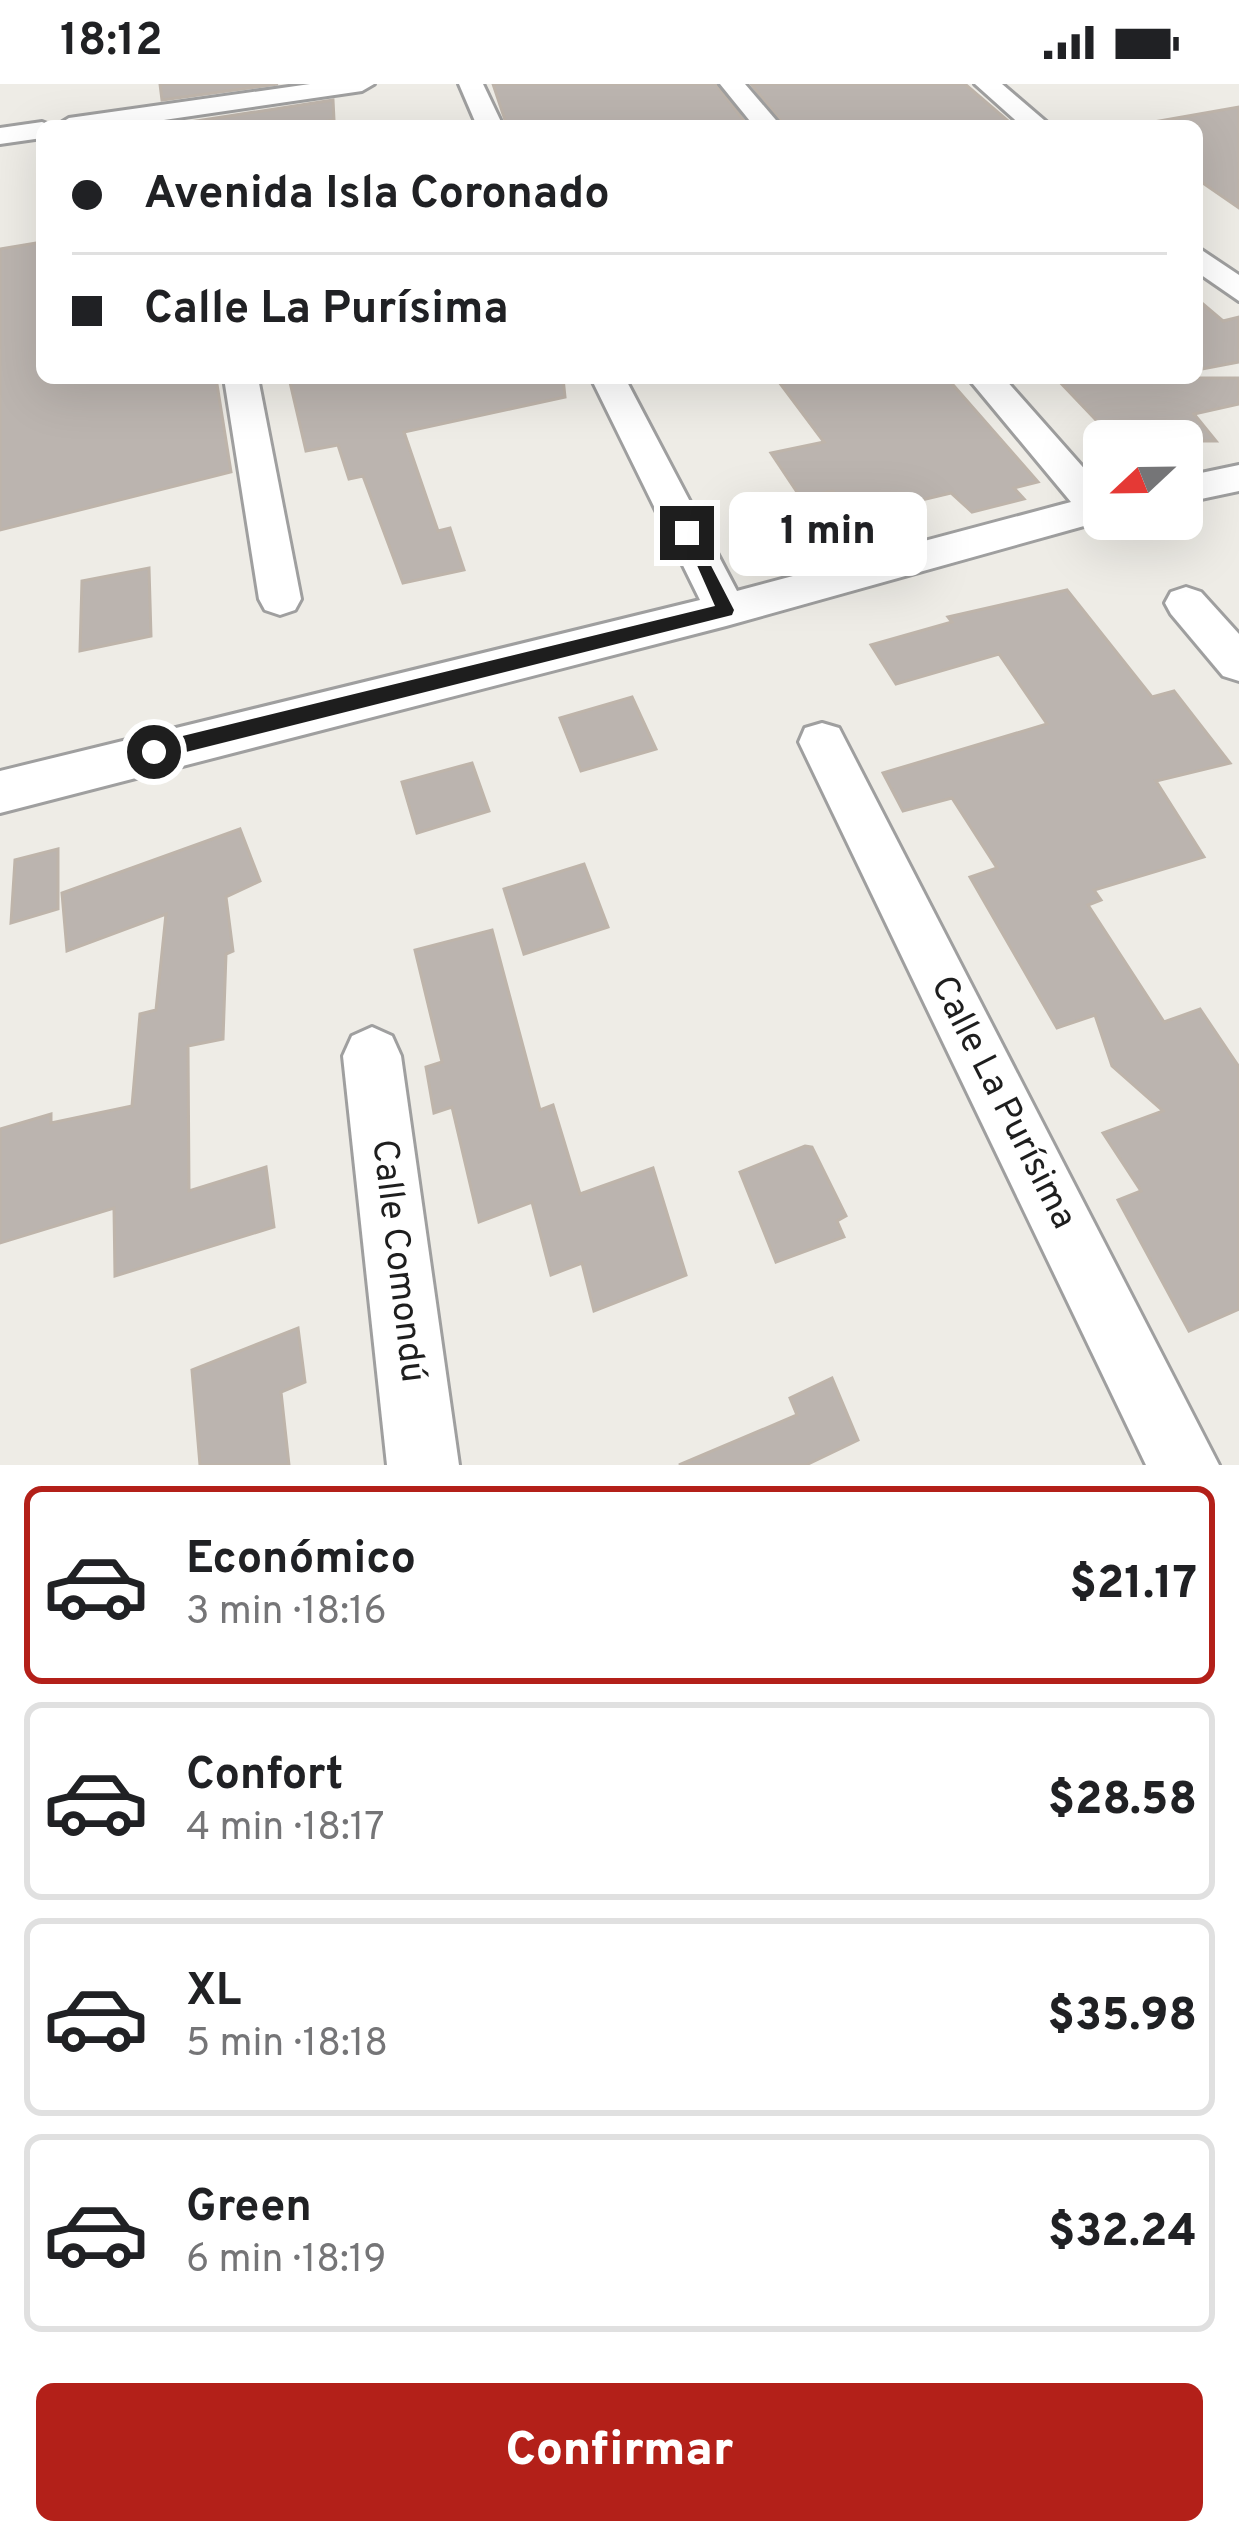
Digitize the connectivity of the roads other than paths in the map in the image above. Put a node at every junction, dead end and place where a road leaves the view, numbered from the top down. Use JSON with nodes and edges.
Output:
{"nodes":[{"id":1,"x":362,"y":84,"type":"edge"},
{"id":2,"x":471,"y":84,"type":"edge"},
{"id":3,"x":732,"y":84,"type":"edge"},
{"id":4,"x":987,"y":84,"type":"edge"},
{"id":5,"x":205,"y":106,"type":"edge"},
{"id":6,"x":110,"y":120,"type":"edge"},
{"id":7,"x":487,"y":120,"type":"edge"},
{"id":8,"x":763,"y":120,"type":"edge"},
{"id":9,"x":1031,"y":120,"type":"edge"},
{"id":10,"x":36,"y":131,"type":"edge"},
{"id":11,"x":0,"y":136,"type":"edge"},
{"id":12,"x":1203,"y":261,"type":"edge"},
{"id":13,"x":1239,"y":290,"type":"edge"},
{"id":14,"x":243,"y":384,"type":"edge"},
{"id":15,"x":611,"y":384,"type":"edge"},
{"id":16,"x":990,"y":384,"type":"edge"},
{"id":17,"x":1239,"y":478,"type":"edge"},
{"id":18,"x":1203,"y":486,"type":"edge"},
{"id":19,"x":1083,"y":488,"type":"edge"},
{"id":20,"x":1083,"y":513,"type":"edge"},
{"id":21,"x":280,"y":599,"type":"dead end"},
{"id":22,"x":1186,"y":603,"type":"dead end"},
{"id":23,"x":726,"y":610,"type":"junction"},
{"id":24,"x":1239,"y":664,"type":"edge"},
{"id":25,"x":822,"y":742,"type":"dead end"},
{"id":26,"x":0,"y":792,"type":"edge"},
{"id":27,"x":372,"y":1057,"type":"dead end"},
{"id":28,"x":423,"y":1465,"type":"edge"},
{"id":29,"x":1183,"y":1465,"type":"edge"}],
"edges":[{"from":1,"to":5,"type":"street"},
{"from":2,"to":7,"type":"street"},
{"from":3,"to":8,"type":"street"},
{"from":4,"to":9,"type":"street"},
{"from":5,"to":6,"type":"street"},
{"from":10,"to":11,"type":"street"},
{"from":12,"to":13,"type":"street"},
{"from":14,"to":21,"type":"street"},
{"from":15,"to":23,"type":"street"},
{"from":16,"to":19,"type":"street"},
{"from":17,"to":18,"type":"street"},
{"from":20,"to":23,"type":"street"},
{"from":22,"to":24,"type":"street"},
{"from":23,"to":26,"type":"street"},
{"from":25,"to":29,"type":"street","name":"Calle La Purísima"},
{"from":27,"to":28,"type":"street","name":"Calle Comondú"}]}
